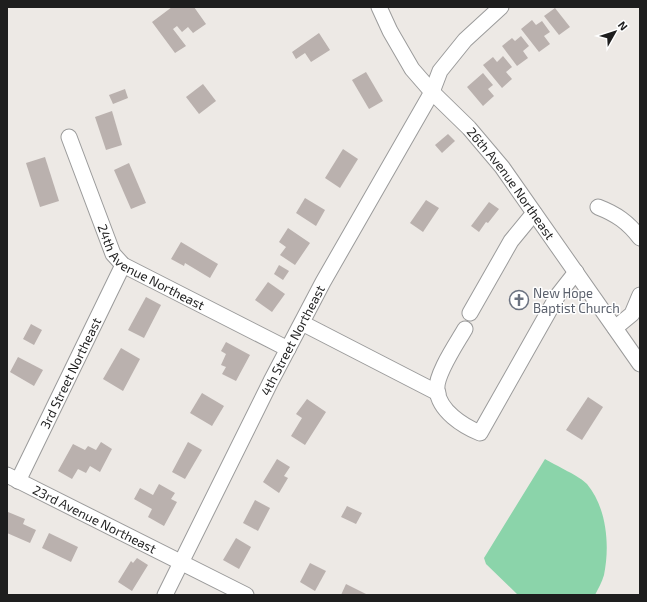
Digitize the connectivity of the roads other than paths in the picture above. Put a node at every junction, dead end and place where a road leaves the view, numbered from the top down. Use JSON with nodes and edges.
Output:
{"nodes":[{"id":1,"x":379,"y":7,"type":"edge"},
{"id":2,"x":501,"y":7,"type":"edge"},
{"id":3,"x":432,"y":92,"type":"junction"},
{"id":4,"x":69,"y":137,"type":"dead end"},
{"id":5,"x":598,"y":207,"type":"dead end"},
{"id":6,"x":534,"y":213,"type":"junction"},
{"id":7,"x":640,"y":238,"type":"edge"},
{"id":8,"x":122,"y":265,"type":"junction"},
{"id":9,"x":576,"y":272,"type":"junction"},
{"id":10,"x":640,"y":295,"type":"edge"},
{"id":11,"x":470,"y":314,"type":"dead end"},
{"id":12,"x":302,"y":323,"type":"junction"},
{"id":13,"x":615,"y":328,"type":"junction"},
{"id":14,"x":464,"y":329,"type":"dead end"},
{"id":15,"x":288,"y":349,"type":"junction"},
{"id":16,"x":640,"y":364,"type":"edge"},
{"id":17,"x":438,"y":392,"type":"junction"},
{"id":18,"x":13,"y":478,"type":"edge"},
{"id":19,"x":181,"y":563,"type":"junction"},
{"id":20,"x":165,"y":595,"type":"edge"},
{"id":21,"x":246,"y":595,"type":"edge"}],
"edges":[{"from":1,"to":3,"type":"street","name":"26th Avenue Northeast"},
{"from":2,"to":3,"type":"street","name":"4th Street Northeast"},
{"from":3,"to":6,"type":"street","name":"26th Avenue Northeast"},
{"from":3,"to":12,"type":"street","name":"4th Street Northeast"},
{"from":4,"to":8,"type":"street","name":"24th Avenue Northeast"},
{"from":5,"to":7,"type":"street"},
{"from":6,"to":9,"type":"street","name":"26th Avenue Northeast"},
{"from":6,"to":11,"type":"street"},
{"from":8,"to":15,"type":"street","name":"24th Avenue Northeast"},
{"from":8,"to":18,"type":"street","name":"3rd Street Northeast"},
{"from":9,"to":13,"type":"street","name":"26th Avenue Northeast"},
{"from":9,"to":17,"type":"street"},
{"from":10,"to":13,"type":"street"},
{"from":12,"to":15,"type":"street","name":"4th Street Northeast"},
{"from":12,"to":17,"type":"street"},
{"from":13,"to":16,"type":"street","name":"26th Avenue Northeast"},
{"from":14,"to":17,"type":"street"},
{"from":15,"to":19,"type":"street","name":"4th Street Northeast"},
{"from":18,"to":19,"type":"street","name":"23rd Avenue Northeast"},
{"from":19,"to":20,"type":"street","name":"4th Street Northeast"},
{"from":19,"to":21,"type":"street","name":"23rd Avenue Northeast"}]}
